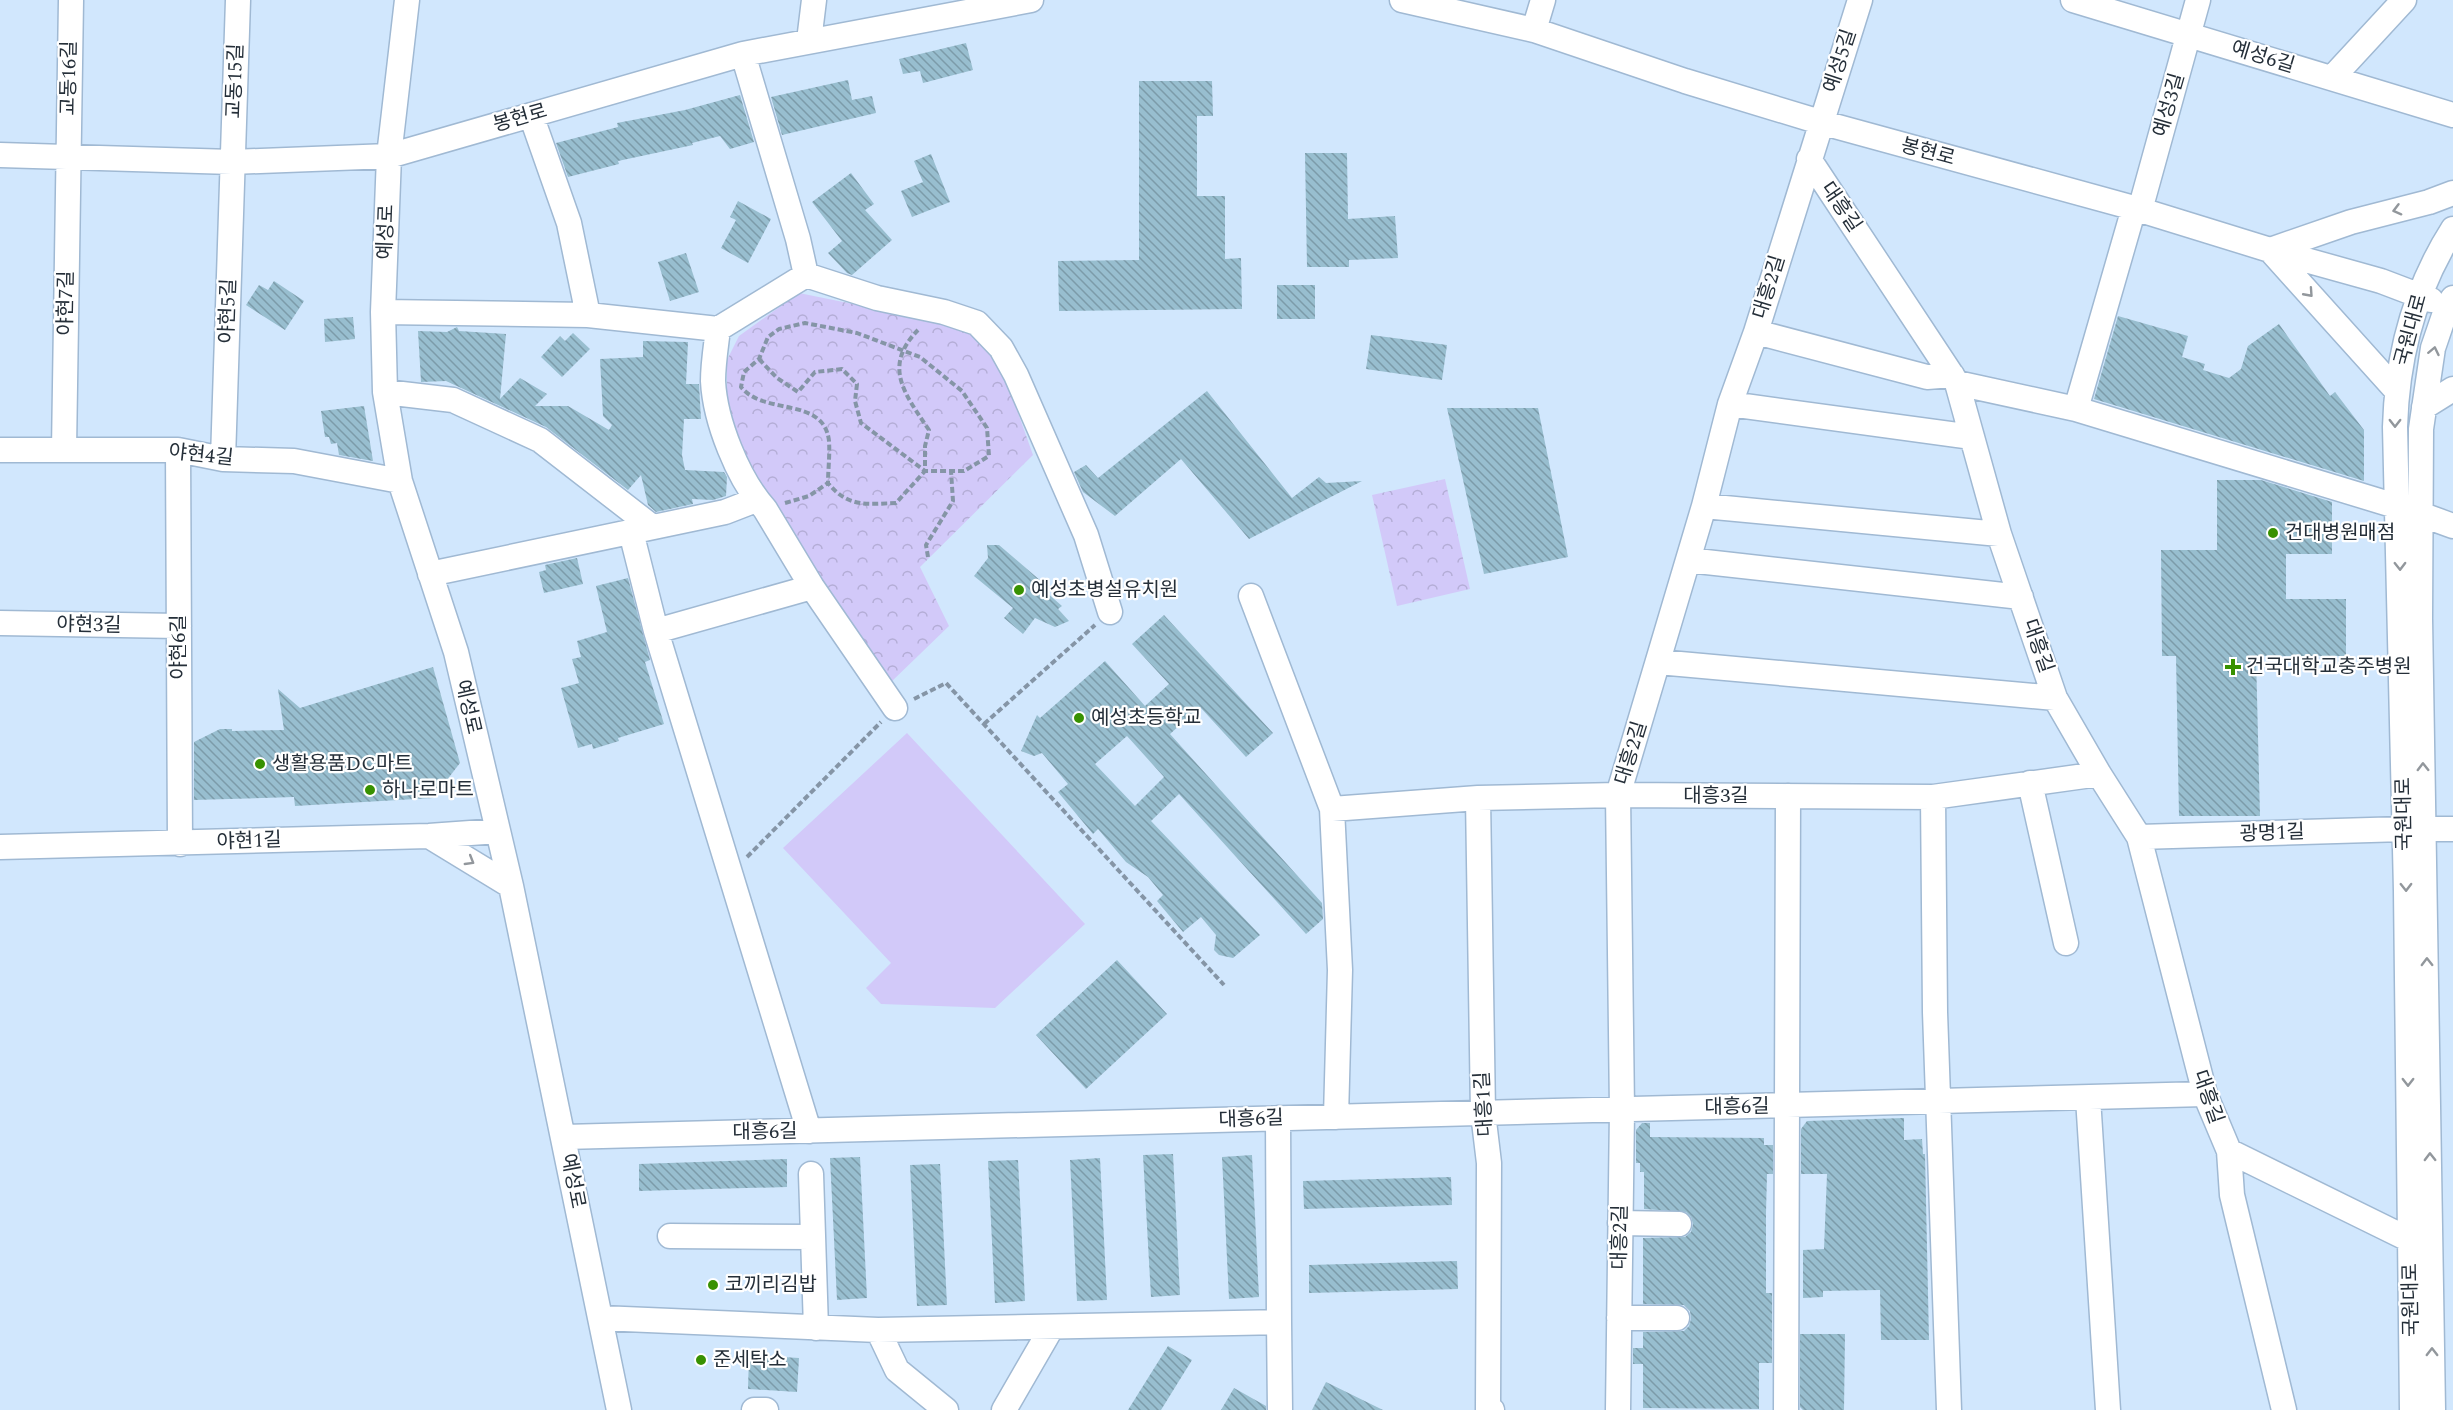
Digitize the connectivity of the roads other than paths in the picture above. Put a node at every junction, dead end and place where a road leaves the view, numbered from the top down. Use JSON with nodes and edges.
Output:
{"nodes":[{"id":1,"x":71,"y":0,"type":"edge"},
{"id":2,"x":238,"y":0,"type":"edge"},
{"id":3,"x":408,"y":0,"type":"edge"},
{"id":4,"x":814,"y":0,"type":"edge"},
{"id":5,"x":1031,"y":0,"type":"edge"},
{"id":6,"x":1402,"y":0,"type":"edge"},
{"id":7,"x":1543,"y":0,"type":"edge"},
{"id":8,"x":1860,"y":0,"type":"edge"},
{"id":9,"x":2073,"y":0,"type":"edge"},
{"id":10,"x":2198,"y":0,"type":"edge"},
{"id":11,"x":2404,"y":0,"type":"edge"},
{"id":12,"x":1534,"y":30,"type":"junction"},
{"id":13,"x":2189,"y":35,"type":"junction"},
{"id":14,"x":809,"y":41,"type":"junction"},
{"id":15,"x":743,"y":54,"type":"junction"},
{"id":16,"x":2332,"y":78,"type":"junction"},
{"id":17,"x":531,"y":115,"type":"junction"},
{"id":18,"x":2453,"y":115,"type":"edge"},
{"id":19,"x":1820,"y":122,"type":"junction"},
{"id":20,"x":0,"y":155,"type":"edge"},
{"id":21,"x":389,"y":156,"type":"junction"},
{"id":22,"x":68,"y":157,"type":"junction"},
{"id":23,"x":1809,"y":159,"type":"junction"},
{"id":24,"x":232,"y":162,"type":"junction"},
{"id":25,"x":2453,"y":193,"type":"edge"},
{"id":26,"x":2137,"y":209,"type":"junction"},
{"id":27,"x":2453,"y":229,"type":"edge"},
{"id":28,"x":2270,"y":250,"type":"junction"},
{"id":29,"x":806,"y":275,"type":"junction"},
{"id":30,"x":2418,"y":294,"type":"junction"},
{"id":31,"x":2451,"y":305,"type":"edge"},
{"id":32,"x":383,"y":312,"type":"junction"},
{"id":33,"x":588,"y":315,"type":"junction"},
{"id":34,"x":718,"y":329,"type":"junction"},
{"id":35,"x":1756,"y":332,"type":"junction"},
{"id":36,"x":1954,"y":379,"type":"junction"},
{"id":37,"x":2453,"y":389,"type":"edge"},
{"id":38,"x":2396,"y":390,"type":"junction"},
{"id":39,"x":385,"y":392,"type":"junction"},
{"id":40,"x":1730,"y":404,"type":"junction"},
{"id":41,"x":2424,"y":407,"type":"junction"},
{"id":42,"x":2076,"y":409,"type":"junction"},
{"id":43,"x":1972,"y":436,"type":"junction"},
{"id":44,"x":0,"y":450,"type":"edge"},
{"id":45,"x":64,"y":450,"type":"junction"},
{"id":46,"x":178,"y":450,"type":"junction"},
{"id":47,"x":223,"y":459,"type":"junction"},
{"id":48,"x":400,"y":481,"type":"junction"},
{"id":49,"x":760,"y":504,"type":"junction"},
{"id":50,"x":1704,"y":506,"type":"junction"},
{"id":51,"x":2409,"y":511,"type":"junction"},
{"id":52,"x":2453,"y":526,"type":"edge"},
{"id":53,"x":641,"y":529,"type":"junction"},
{"id":54,"x":1999,"y":534,"type":"junction"},
{"id":55,"x":1688,"y":560,"type":"junction"},
{"id":56,"x":430,"y":574,"type":"junction"},
{"id":57,"x":812,"y":587,"type":"junction"},
{"id":58,"x":1251,"y":596,"type":"dead end"},
{"id":59,"x":2021,"y":597,"type":"junction"},
{"id":60,"x":1110,"y":612,"type":"road end"},
{"id":61,"x":0,"y":623,"type":"edge"},
{"id":62,"x":179,"y":626,"type":"junction"},
{"id":63,"x":656,"y":631,"type":"junction"},
{"id":64,"x":1658,"y":662,"type":"junction"},
{"id":65,"x":2055,"y":698,"type":"junction"},
{"id":66,"x":895,"y":708,"type":"road end"},
{"id":67,"x":2099,"y":774,"type":"junction"},
{"id":68,"x":2030,"y":783,"type":"junction"},
{"id":69,"x":1618,"y":795,"type":"junction"},
{"id":70,"x":1788,"y":796,"type":"junction"},
{"id":71,"x":1933,"y":797,"type":"junction"},
{"id":72,"x":1478,"y":798,"type":"junction"},
{"id":73,"x":1332,"y":808,"type":"junction"},
{"id":74,"x":2414,"y":829,"type":"junction"},
{"id":75,"x":2453,"y":829,"type":"edge"},
{"id":76,"x":498,"y":831,"type":"junction"},
{"id":77,"x":429,"y":836,"type":"junction"},
{"id":78,"x":2139,"y":837,"type":"junction"},
{"id":79,"x":180,"y":844,"type":"junction"},
{"id":80,"x":0,"y":847,"type":"edge"},
{"id":81,"x":511,"y":886,"type":"junction"},
{"id":82,"x":2066,"y":943,"type":"dead end"},
{"id":83,"x":2205,"y":1095,"type":"junction"},
{"id":84,"x":2088,"y":1098,"type":"junction"},
{"id":85,"x":1938,"y":1101,"type":"junction"},
{"id":86,"x":1785,"y":1105,"type":"junction"},
{"id":87,"x":1622,"y":1110,"type":"junction"},
{"id":88,"x":1483,"y":1113,"type":"junction"},
{"id":89,"x":1336,"y":1117,"type":"junction"},
{"id":90,"x":1278,"y":1118,"type":"junction"},
{"id":91,"x":808,"y":1131,"type":"junction"},
{"id":92,"x":564,"y":1137,"type":"junction"},
{"id":93,"x":2229,"y":1151,"type":"junction"},
{"id":94,"x":811,"y":1174,"type":"dead end"},
{"id":95,"x":1620,"y":1223,"type":"junction"},
{"id":96,"x":1679,"y":1224,"type":"dead end"},
{"id":97,"x":670,"y":1236,"type":"dead end"},
{"id":98,"x":813,"y":1237,"type":"junction"},
{"id":99,"x":2410,"y":1240,"type":"junction"},
{"id":100,"x":2442,"y":1286,"type":"edge"},
{"id":101,"x":1619,"y":1317,"type":"junction"},
{"id":102,"x":601,"y":1318,"type":"junction"},
{"id":103,"x":1677,"y":1318,"type":"dead end"},
{"id":104,"x":1279,"y":1322,"type":"junction"},
{"id":105,"x":1052,"y":1327,"type":"junction"},
{"id":106,"x":816,"y":1328,"type":"junction"},
{"id":107,"x":878,"y":1330,"type":"junction"},
{"id":108,"x":619,"y":1410,"type":"edge"},
{"id":109,"x":754,"y":1410,"type":"edge"},
{"id":110,"x":766,"y":1410,"type":"edge"},
{"id":111,"x":946,"y":1410,"type":"edge"},
{"id":112,"x":1004,"y":1410,"type":"edge"},
{"id":113,"x":1280,"y":1410,"type":"edge"},
{"id":114,"x":1490,"y":1410,"type":"edge"},
{"id":115,"x":1618,"y":1410,"type":"edge"},
{"id":116,"x":1786,"y":1410,"type":"edge"},
{"id":117,"x":1949,"y":1410,"type":"edge"},
{"id":118,"x":2108,"y":1410,"type":"edge"},
{"id":119,"x":2284,"y":1410,"type":"edge"},
{"id":120,"x":2412,"y":1410,"type":"edge"},
{"id":121,"x":2433,"y":1410,"type":"edge"}],
"edges":[{"from":1,"to":22,"type":"street","name":"교동16길"},
{"from":2,"to":24,"type":"street","name":"교동15길"},
{"from":3,"to":21,"type":"street","name":"예성로"},
{"from":4,"to":14,"type":"street"},
{"from":5,"to":14,"type":"street","name":"봉현로"},
{"from":6,"to":12,"type":"street","name":"봉현로"},
{"from":7,"to":12,"type":"street"},
{"from":8,"to":19,"type":"street","name":"예성5길"},
{"from":9,"to":13,"type":"street","name":"예성6길"},
{"from":10,"to":13,"type":"street","name":"예성3길"},
{"from":11,"to":16,"type":"street"},
{"from":12,"to":19,"type":"street","name":"봉현로"},
{"from":13,"to":16,"type":"street","name":"예성6길"},
{"from":13,"to":26,"type":"street","name":"예성3길"},
{"from":14,"to":15,"type":"street","name":"봉현로"},
{"from":15,"to":17,"type":"street","name":"봉현로"},
{"from":15,"to":29,"type":"street"},
{"from":16,"to":18,"type":"street","name":"예성6길"},
{"from":17,"to":21,"type":"street","name":"봉현로"},
{"from":17,"to":33,"type":"street"},
{"from":19,"to":23,"type":"street","name":"대흥2길"},
{"from":19,"to":26,"type":"street","name":"봉현로"},
{"from":20,"to":22,"type":"street","name":"봉현로"},
{"from":21,"to":24,"type":"street","name":"봉현로"},
{"from":21,"to":32,"type":"street","name":"예성로"},
{"from":22,"to":24,"type":"street","name":"봉현로"},
{"from":22,"to":45,"type":"street","name":"야현7길"},
{"from":23,"to":35,"type":"street","name":"대흥2길"},
{"from":23,"to":36,"type":"street","name":"대흥길"},
{"from":24,"to":47,"type":"street","name":"야현5길"},
{"from":25,"to":28,"type":"street","one_way":true},
{"from":26,"to":28,"type":"street","name":"봉현로"},
{"from":26,"to":42,"type":"street","name":"예성3길"},
{"from":27,"to":30,"type":"street","name":"국원대로"},
{"from":28,"to":30,"type":"street","name":"봉현로"},
{"from":28,"to":38,"type":"street","one_way":true},
{"from":29,"to":34,"type":"street"},
{"from":29,"to":60,"type":"street"},
{"from":30,"to":31,"type":"street","name":"봉현로"},
{"from":30,"to":38,"type":"street","name":"국원대로"},
{"from":41,"to":31,"type":"street","name":"국원대로","one_way":true},
{"from":32,"to":33,"type":"street"},
{"from":32,"to":39,"type":"street","name":"예성로"},
{"from":33,"to":34,"type":"street"},
{"from":34,"to":49,"type":"street"},
{"from":35,"to":36,"type":"street"},
{"from":35,"to":40,"type":"street","name":"대흥2길"},
{"from":36,"to":42,"type":"street"},
{"from":36,"to":43,"type":"street","name":"대흥길"},
{"from":37,"to":41,"type":"street"},
{"from":38,"to":51,"type":"street","name":"국원대로","one_way":true},
{"from":39,"to":48,"type":"street","name":"예성로"},
{"from":39,"to":53,"type":"street"},
{"from":40,"to":43,"type":"street"},
{"from":40,"to":50,"type":"street","name":"대흥2길"},
{"from":41,"to":51,"type":"street","name":"국원대로"},
{"from":42,"to":51,"type":"street"},
{"from":43,"to":54,"type":"street","name":"대흥길"},
{"from":44,"to":45,"type":"street","name":"야현4길"},
{"from":45,"to":46,"type":"street","name":"야현4길"},
{"from":46,"to":47,"type":"street","name":"야현4길"},
{"from":46,"to":62,"type":"street","name":"야현6길"},
{"from":47,"to":48,"type":"street","name":"야현4길"},
{"from":48,"to":56,"type":"street","name":"예성로"},
{"from":49,"to":53,"type":"street"},
{"from":49,"to":57,"type":"street"},
{"from":50,"to":54,"type":"street"},
{"from":50,"to":55,"type":"street","name":"대흥2길"},
{"from":51,"to":52,"type":"street"},
{"from":51,"to":74,"type":"street","name":"국원대로"},
{"from":53,"to":56,"type":"street"},
{"from":53,"to":63,"type":"street"},
{"from":54,"to":59,"type":"street","name":"대흥길"},
{"from":55,"to":59,"type":"street"},
{"from":55,"to":64,"type":"street","name":"대흥2길"},
{"from":56,"to":76,"type":"street","name":"예성로"},
{"from":57,"to":63,"type":"street"},
{"from":57,"to":66,"type":"street"},
{"from":58,"to":73,"type":"street"},
{"from":59,"to":65,"type":"street","name":"대흥길"},
{"from":61,"to":62,"type":"street","name":"야현3길"},
{"from":62,"to":79,"type":"street","name":"야현6길"},
{"from":63,"to":91,"type":"street"},
{"from":64,"to":65,"type":"street"},
{"from":64,"to":69,"type":"street","name":"대흥2길"},
{"from":65,"to":67,"type":"street","name":"대흥길"},
{"from":67,"to":68,"type":"street","name":"대흥3길"},
{"from":67,"to":78,"type":"street","name":"대흥길"},
{"from":68,"to":71,"type":"street","name":"대흥3길"},
{"from":68,"to":82,"type":"street"},
{"from":69,"to":70,"type":"street","name":"대흥3길"},
{"from":69,"to":72,"type":"street","name":"대흥3길"},
{"from":69,"to":87,"type":"street","name":"대흥2길"},
{"from":70,"to":71,"type":"street","name":"대흥3길"},
{"from":70,"to":86,"type":"street"},
{"from":71,"to":85,"type":"street"},
{"from":72,"to":73,"type":"street","name":"대흥3길"},
{"from":72,"to":88,"type":"street","name":"대흥1길"},
{"from":73,"to":89,"type":"street"},
{"from":74,"to":75,"type":"street","name":"광명1길"},
{"from":74,"to":78,"type":"street","name":"광명1길"},
{"from":74,"to":99,"type":"street","name":"국원대로","one_way":true},
{"from":100,"to":74,"type":"street","name":"국원대로","one_way":true},
{"from":76,"to":77,"type":"street","name":"야현1길"},
{"from":76,"to":81,"type":"street","name":"예성로"},
{"from":77,"to":79,"type":"street","name":"야현1길"},
{"from":77,"to":81,"type":"street","one_way":true},
{"from":78,"to":83,"type":"street","name":"대흥길"},
{"from":79,"to":80,"type":"street","name":"야현1길"},
{"from":81,"to":92,"type":"street","name":"예성로"},
{"from":83,"to":84,"type":"street","name":"대흥6길"},
{"from":83,"to":93,"type":"street","name":"대흥길"},
{"from":84,"to":85,"type":"street","name":"대흥6길"},
{"from":84,"to":118,"type":"street"},
{"from":85,"to":86,"type":"street","name":"대흥6길"},
{"from":85,"to":117,"type":"street"},
{"from":86,"to":87,"type":"street","name":"대흥6길"},
{"from":86,"to":116,"type":"street"},
{"from":87,"to":88,"type":"street","name":"대흥6길"},
{"from":87,"to":95,"type":"street","name":"대흥2길"},
{"from":88,"to":89,"type":"street","name":"대흥6길"},
{"from":88,"to":114,"type":"street","name":"대흥1길"},
{"from":89,"to":90,"type":"street","name":"대흥6길"},
{"from":90,"to":91,"type":"street","name":"대흥6길"},
{"from":90,"to":104,"type":"street"},
{"from":91,"to":92,"type":"street","name":"대흥6길"},
{"from":92,"to":102,"type":"street","name":"예성로"},
{"from":93,"to":99,"type":"street"},
{"from":93,"to":119,"type":"street","name":"대흥길"},
{"from":94,"to":98,"type":"street"},
{"from":95,"to":96,"type":"street"},
{"from":95,"to":101,"type":"street","name":"대흥2길"},
{"from":97,"to":98,"type":"street"},
{"from":98,"to":106,"type":"street"},
{"from":99,"to":120,"type":"street","name":"국원대로"},
{"from":121,"to":100,"type":"street","name":"국원대로","one_way":true},
{"from":101,"to":103,"type":"street"},
{"from":101,"to":115,"type":"street","name":"대흥2길"},
{"from":102,"to":106,"type":"street"},
{"from":102,"to":108,"type":"street","name":"예성로"},
{"from":104,"to":105,"type":"street"},
{"from":104,"to":113,"type":"street"},
{"from":105,"to":107,"type":"street"},
{"from":105,"to":112,"type":"street"},
{"from":106,"to":107,"type":"street"},
{"from":107,"to":111,"type":"street"},
{"from":109,"to":110,"type":"street"}]}
